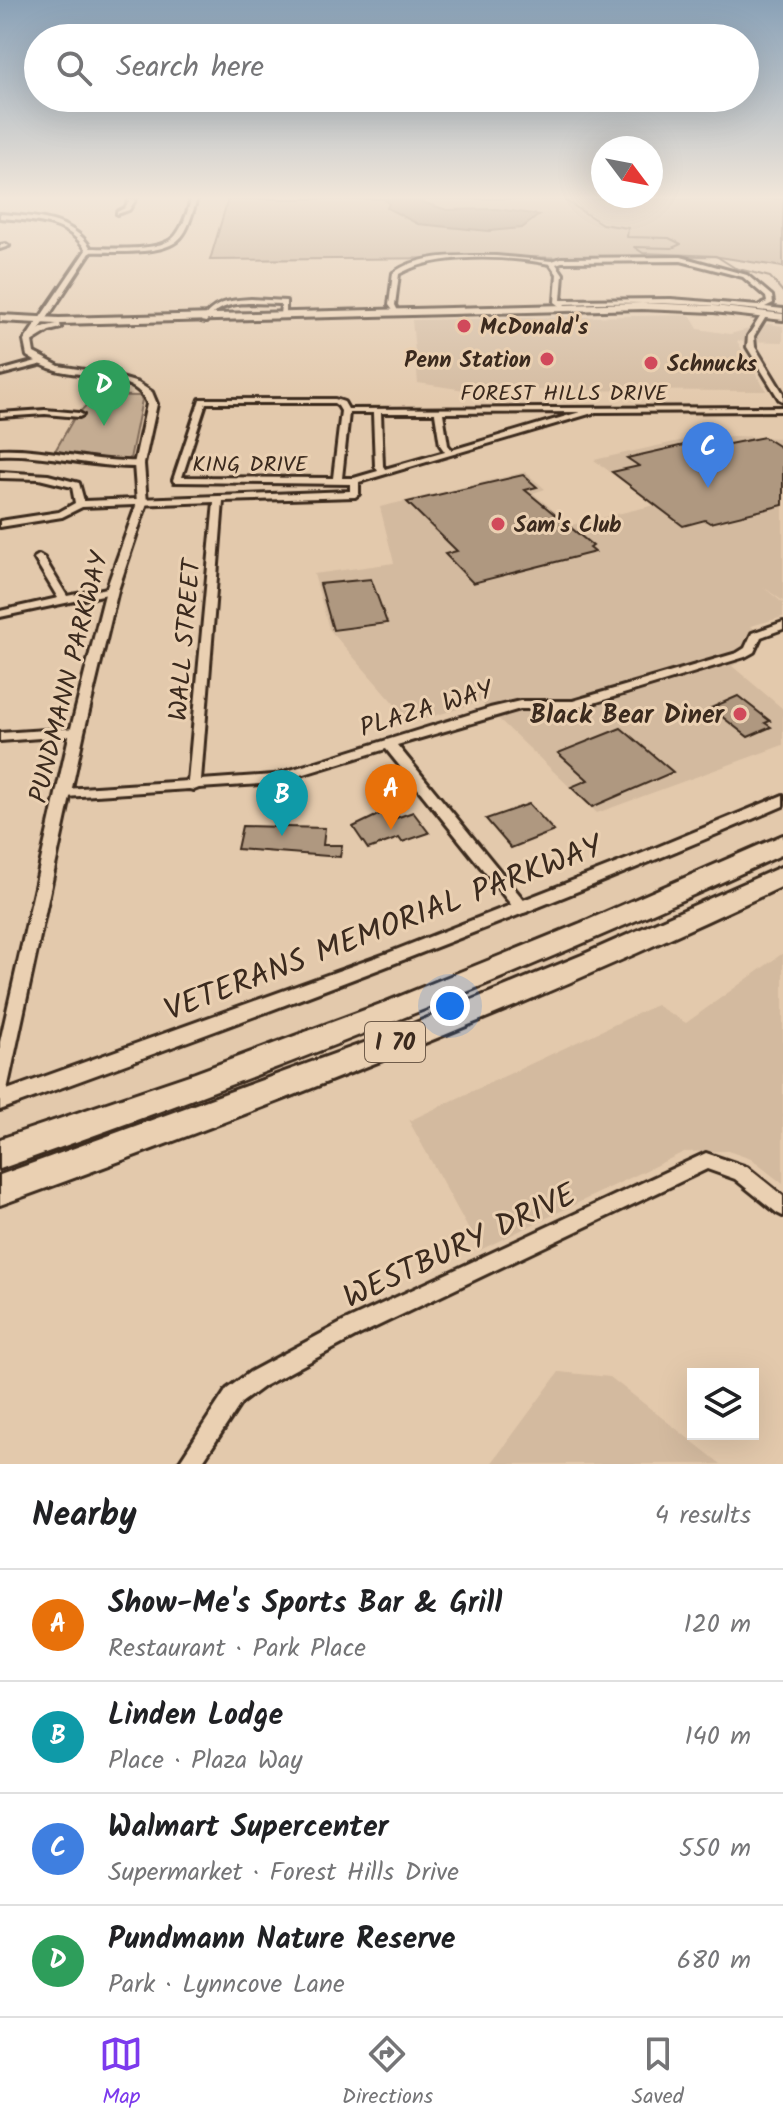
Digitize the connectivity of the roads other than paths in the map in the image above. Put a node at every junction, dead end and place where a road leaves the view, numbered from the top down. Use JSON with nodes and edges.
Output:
{"nodes":[{"id":1,"x":78,"y":267,"type":"edge"},
{"id":2,"x":403,"y":267,"type":"edge"},
{"id":3,"x":555,"y":267,"type":"edge"},
{"id":4,"x":710,"y":267,"type":"edge"},
{"id":5,"x":393,"y":278,"type":"junction"},
{"id":6,"x":409,"y":279,"type":"dead end"},
{"id":7,"x":565,"y":306,"type":"junction"},
{"id":8,"x":51,"y":308,"type":"junction"},
{"id":9,"x":783,"y":311,"type":"edge"},
{"id":10,"x":762,"y":313,"type":"junction"},
{"id":11,"x":397,"y":314,"type":"junction"},
{"id":12,"x":17,"y":319,"type":"junction"},
{"id":13,"x":205,"y":319,"type":"junction"},
{"id":14,"x":783,"y":319,"type":"edge"},
{"id":15,"x":85,"y":320,"type":"junction"},
{"id":16,"x":1,"y":321,"type":"edge"},
{"id":17,"x":40,"y":322,"type":"junction"},
{"id":18,"x":69,"y":324,"type":"junction"},
{"id":19,"x":30,"y":338,"type":"junction"},
{"id":20,"x":40,"y":362,"type":"junction"},
{"id":21,"x":0,"y":373,"type":"edge"},
{"id":22,"x":783,"y":399,"type":"edge"},
{"id":23,"x":783,"y":409,"type":"edge"},
{"id":24,"x":439,"y":410,"type":"junction"},
{"id":25,"x":345,"y":411,"type":"junction"},
{"id":26,"x":377,"y":411,"type":"junction"},
{"id":27,"x":593,"y":411,"type":"junction"},
{"id":28,"x":0,"y":415,"type":"edge"},
{"id":29,"x":79,"y":415,"type":"dead end"},
{"id":30,"x":0,"y":452,"type":"edge"},
{"id":31,"x":450,"y":453,"type":"junction"},
{"id":32,"x":139,"y":464,"type":"junction"},
{"id":33,"x":383,"y":473,"type":"junction"},
{"id":34,"x":0,"y":475,"type":"edge"},
{"id":35,"x":337,"y":481,"type":"junction"},
{"id":36,"x":354,"y":481,"type":"junction"},
{"id":37,"x":219,"y":499,"type":"junction"},
{"id":38,"x":142,"y":503,"type":"junction"},
{"id":39,"x":80,"y":504,"type":"junction"},
{"id":40,"x":0,"y":524,"type":"edge"},
{"id":41,"x":39,"y":558,"type":"dead end"},
{"id":42,"x":112,"y":590,"type":"junction"},
{"id":43,"x":63,"y":598,"type":"junction"},
{"id":44,"x":0,"y":614,"type":"edge"},
{"id":45,"x":783,"y":625,"type":"edge"},
{"id":46,"x":77,"y":732,"type":"junction"},
{"id":47,"x":0,"y":737,"type":"edge"},
{"id":48,"x":389,"y":744,"type":"junction"},
{"id":49,"x":194,"y":786,"type":"junction"},
{"id":50,"x":65,"y":793,"type":"junction"},
{"id":51,"x":783,"y":800,"type":"edge"},
{"id":52,"x":783,"y":844,"type":"edge"},
{"id":53,"x":783,"y":875,"type":"edge"},
{"id":54,"x":522,"y":908,"type":"junction"},
{"id":55,"x":1,"y":1079,"type":"edge"},
{"id":56,"x":0,"y":1101,"type":"edge"},
{"id":57,"x":0,"y":1154,"type":"edge"},
{"id":58,"x":0,"y":1190,"type":"edge"},
{"id":59,"x":783,"y":1207,"type":"edge"},
{"id":60,"x":189,"y":1464,"type":"edge"}],
"edges":[{"from":1,"to":8,"type":"street"},
{"from":2,"to":5,"type":"street"},
{"from":3,"to":7,"type":"street"},
{"from":4,"to":10,"type":"street"},
{"from":5,"to":6,"type":"street"},
{"from":5,"to":11,"type":"street"},
{"from":7,"to":10,"type":"main road"},
{"from":7,"to":11,"type":"main road"},
{"from":8,"to":12,"type":"main road"},
{"from":8,"to":15,"type":"main road"},
{"from":8,"to":17,"type":"street"},
{"from":9,"to":10,"type":"street"},
{"from":10,"to":14,"type":"main road"},
{"from":10,"to":22,"type":"street"},
{"from":11,"to":13,"type":"main road"},
{"from":11,"to":13,"type":"main road"},
{"from":12,"to":16,"type":"main road"},
{"from":12,"to":17,"type":"main road"},
{"from":13,"to":15,"type":"main road"},
{"from":13,"to":18,"type":"main road"},
{"from":15,"to":17,"type":"main road"},
{"from":16,"to":17,"type":"main road"},
{"from":16,"to":19,"type":"main road"},
{"from":17,"to":18,"type":"main road"},
{"from":17,"to":19,"type":"street"},
{"from":18,"to":19,"type":"main road"},
{"from":19,"to":20,"type":"street"},
{"from":20,"to":21,"type":"street"},
{"from":20,"to":32,"type":"street","name":"PUNDMANN PARKWAY"},
{"from":23,"to":27,"type":"street","name":"FOREST HILLS DRIVE"},
{"from":24,"to":26,"type":"street","name":"FOREST HILLS DRIVE"},
{"from":24,"to":27,"type":"street","name":"FOREST HILLS DRIVE"},
{"from":24,"to":31,"type":"street"},
{"from":25,"to":26,"type":"street","name":"FOREST HILLS DRIVE"},
{"from":25,"to":35,"type":"street","name":"KING DRIVE"},
{"from":25,"to":35,"type":"street","name":"KING DRIVE"},
{"from":26,"to":33,"type":"street"},
{"from":27,"to":31,"type":"street"},
{"from":28,"to":29,"type":"street"},
{"from":30,"to":32,"type":"street"},
{"from":31,"to":33,"type":"street"},
{"from":32,"to":38,"type":"street","name":"PUNDMANN PARKWAY"},
{"from":33,"to":36,"type":"street"},
{"from":34,"to":39,"type":"street"},
{"from":35,"to":36,"type":"street"},
{"from":36,"to":37,"type":"street"},
{"from":37,"to":38,"type":"street"},
{"from":37,"to":49,"type":"street","name":"WALL STREET"},
{"from":38,"to":39,"type":"street"},
{"from":38,"to":42,"type":"street","name":"PUNDMANN PARKWAY"},
{"from":39,"to":40,"type":"street"},
{"from":41,"to":43,"type":"street"},
{"from":42,"to":43,"type":"street"},
{"from":42,"to":46,"type":"street","name":"PUNDMANN PARKWAY"},
{"from":43,"to":44,"type":"street"},
{"from":45,"to":48,"type":"street","name":"PLAZA WAY"},
{"from":46,"to":47,"type":"street"},
{"from":46,"to":50,"type":"street","name":"PUNDMANN PARKWAY"},
{"from":48,"to":49,"type":"street","name":"PLAZA WAY"},
{"from":48,"to":54,"type":"street"},
{"from":49,"to":50,"type":"street","name":"PLAZA WAY"},
{"from":50,"to":55,"type":"street","name":"PUNDMANN PARKWAY"},
{"from":51,"to":54,"type":"street","name":"VETERANS MEMORIAL PARKWAY"},
{"from":52,"to":57,"type":"highway","number":"I 70"},
{"from":53,"to":58,"type":"highway","number":"I 70"},
{"from":54,"to":56,"type":"street","name":"VETERANS MEMORIAL PARKWAY"},
{"from":59,"to":60,"type":"street","name":"WESTBURY DRIVE"}]}
